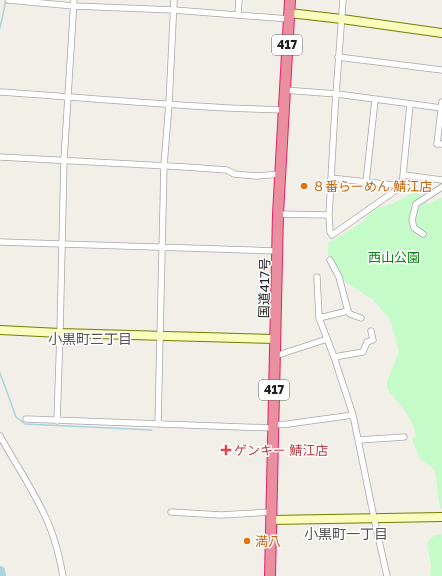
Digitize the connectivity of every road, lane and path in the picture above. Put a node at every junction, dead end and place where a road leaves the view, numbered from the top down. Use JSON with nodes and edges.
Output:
{"nodes":[{"id":1,"x":8,"y":0,"type":"edge"},
{"id":2,"x":174,"y":0,"type":"edge"},
{"id":3,"x":239,"y":0,"type":"edge"},
{"id":4,"x":290,"y":0,"type":"edge"},
{"id":5,"x":343,"y":0,"type":"edge"},
{"id":6,"x":74,"y":3,"type":"edge"},
{"id":7,"x":174,"y":10,"type":"junction"},
{"id":8,"x":238,"y":15,"type":"junction"},
{"id":9,"x":289,"y":16,"type":"junction"},
{"id":10,"x":342,"y":19,"type":"junction"},
{"id":11,"x":442,"y":33,"type":"edge"},
{"id":12,"x":338,"y":57,"type":"junction"},
{"id":13,"x":442,"y":70,"type":"edge"},
{"id":14,"x":284,"y":90,"type":"junction"},
{"id":15,"x":0,"y":92,"type":"edge"},
{"id":16,"x":337,"y":94,"type":"junction"},
{"id":17,"x":68,"y":96,"type":"junction"},
{"id":18,"x":374,"y":100,"type":"junction"},
{"id":19,"x":442,"y":102,"type":"edge"},
{"id":20,"x":169,"y":104,"type":"junction"},
{"id":21,"x":410,"y":104,"type":"junction"},
{"id":22,"x":442,"y":108,"type":"edge"},
{"id":23,"x":284,"y":110,"type":"junction"},
{"id":24,"x":442,"y":144,"type":"edge"},
{"id":25,"x":0,"y":157,"type":"edge"},
{"id":26,"x":64,"y":160,"type":"junction"},
{"id":27,"x":164,"y":166,"type":"junction"},
{"id":28,"x":280,"y":174,"type":"junction"},
{"id":29,"x":404,"y":176,"type":"junction"},
{"id":30,"x":331,"y":178,"type":"junction"},
{"id":31,"x":442,"y":180,"type":"edge"},
{"id":32,"x":366,"y":182,"type":"junction"},
{"id":33,"x":402,"y":186,"type":"junction"},
{"id":34,"x":442,"y":187,"type":"edge"},
{"id":35,"x":278,"y":214,"type":"junction"},
{"id":36,"x":329,"y":215,"type":"junction"},
{"id":37,"x":423,"y":234,"type":"dead end"},
{"id":38,"x":0,"y":242,"type":"edge"},
{"id":39,"x":62,"y":245,"type":"junction"},
{"id":40,"x":162,"y":247,"type":"junction"},
{"id":41,"x":277,"y":251,"type":"junction"},
{"id":42,"x":330,"y":260,"type":"dead end"},
{"id":43,"x":316,"y":277,"type":"dead end"},
{"id":44,"x":348,"y":311,"type":"junction"},
{"id":45,"x":319,"y":318,"type":"junction"},
{"id":46,"x":361,"y":318,"type":"dead end"},
{"id":47,"x":0,"y":330,"type":"edge"},
{"id":48,"x":371,"y":331,"type":"dead end"},
{"id":49,"x":60,"y":333,"type":"junction"},
{"id":50,"x":160,"y":336,"type":"junction"},
{"id":51,"x":276,"y":339,"type":"junction"},
{"id":52,"x":327,"y":339,"type":"junction"},
{"id":53,"x":275,"y":356,"type":"junction"},
{"id":54,"x":334,"y":357,"type":"junction"},
{"id":55,"x":353,"y":415,"type":"junction"},
{"id":56,"x":26,"y":419,"type":"dead end"},
{"id":57,"x":57,"y":421,"type":"junction"},
{"id":58,"x":158,"y":424,"type":"junction"},
{"id":59,"x":273,"y":426,"type":"junction"},
{"id":60,"x":0,"y":436,"type":"edge"},
{"id":61,"x":404,"y":437,"type":"dead end"},
{"id":62,"x":359,"y":440,"type":"junction"},
{"id":63,"x":171,"y":512,"type":"dead end"},
{"id":64,"x":271,"y":516,"type":"junction"},
{"id":65,"x":442,"y":517,"type":"edge"},
{"id":66,"x":374,"y":518,"type":"junction"},
{"id":67,"x":63,"y":576,"type":"edge"},
{"id":68,"x":270,"y":576,"type":"edge"},
{"id":69,"x":387,"y":576,"type":"edge"}],
"edges":[{"from":1,"to":6,"type":"street"},
{"from":2,"to":7,"type":"street"},
{"from":3,"to":8,"type":"street"},
{"from":4,"to":9,"type":"highway","name":"国道417号","number":"417"},
{"from":5,"to":10,"type":"street"},
{"from":6,"to":7,"type":"street"},
{"from":6,"to":17,"type":"street"},
{"from":7,"to":8,"type":"street"},
{"from":7,"to":20,"type":"street"},
{"from":8,"to":9,"type":"street"},
{"from":9,"to":10,"type":"street"},
{"from":9,"to":14,"type":"highway","name":"国道417号","number":"417"},
{"from":10,"to":11,"type":"street"},
{"from":10,"to":12,"type":"street"},
{"from":12,"to":13,"type":"street"},
{"from":12,"to":16,"type":"street"},
{"from":14,"to":16,"type":"street"},
{"from":14,"to":23,"type":"highway","name":"国道417号","number":"417"},
{"from":15,"to":17,"type":"street"},
{"from":16,"to":18,"type":"street"},
{"from":16,"to":30,"type":"street"},
{"from":17,"to":20,"type":"street"},
{"from":17,"to":26,"type":"street"},
{"from":18,"to":21,"type":"street"},
{"from":18,"to":32,"type":"street"},
{"from":19,"to":22,"type":"street"},
{"from":20,"to":23,"type":"street"},
{"from":20,"to":27,"type":"street"},
{"from":21,"to":22,"type":"street"},
{"from":21,"to":29,"type":"street"},
{"from":22,"to":24,"type":"street"},
{"from":23,"to":28,"type":"highway","name":"国道417号","number":"417"},
{"from":25,"to":26,"type":"street"},
{"from":26,"to":27,"type":"street"},
{"from":26,"to":39,"type":"street"},
{"from":27,"to":28,"type":"street"},
{"from":27,"to":40,"type":"street"},
{"from":28,"to":35,"type":"highway","name":"国道417号","number":"417"},
{"from":29,"to":31,"type":"street"},
{"from":29,"to":33,"type":"street"},
{"from":30,"to":32,"type":"street"},
{"from":30,"to":36,"type":"street"},
{"from":32,"to":33,"type":"street"},
{"from":33,"to":36,"type":"street"},
{"from":34,"to":37,"type":"street"},
{"from":35,"to":36,"type":"street"},
{"from":35,"to":41,"type":"highway","name":"国道417号","number":"417"},
{"from":38,"to":39,"type":"street"},
{"from":39,"to":40,"type":"street"},
{"from":39,"to":49,"type":"street"},
{"from":40,"to":41,"type":"street"},
{"from":40,"to":50,"type":"street"},
{"from":41,"to":51,"type":"highway","name":"国道417号","number":"417"},
{"from":42,"to":44,"type":"street"},
{"from":43,"to":45,"type":"street"},
{"from":44,"to":45,"type":"street"},
{"from":44,"to":46,"type":"street"},
{"from":45,"to":52,"type":"street"},
{"from":47,"to":49,"type":"street"},
{"from":48,"to":54,"type":"street"},
{"from":49,"to":50,"type":"street"},
{"from":49,"to":57,"type":"street"},
{"from":50,"to":51,"type":"street"},
{"from":50,"to":58,"type":"street"},
{"from":51,"to":53,"type":"highway","name":"国道417号","number":"417"},
{"from":52,"to":53,"type":"street"},
{"from":52,"to":54,"type":"street"},
{"from":53,"to":59,"type":"highway","name":"国道417号","number":"417"},
{"from":54,"to":55,"type":"street"},
{"from":55,"to":59,"type":"street"},
{"from":55,"to":62,"type":"street"},
{"from":56,"to":57,"type":"street"},
{"from":57,"to":58,"type":"street"},
{"from":58,"to":59,"type":"street"},
{"from":59,"to":64,"type":"highway","name":"国道417号","number":"417"},
{"from":60,"to":67,"type":"street"},
{"from":61,"to":62,"type":"street"},
{"from":62,"to":66,"type":"street"},
{"from":63,"to":64,"type":"street"},
{"from":64,"to":66,"type":"street"},
{"from":64,"to":68,"type":"highway","name":"国道417号","number":"417"},
{"from":65,"to":66,"type":"street"},
{"from":66,"to":69,"type":"street"}]}
